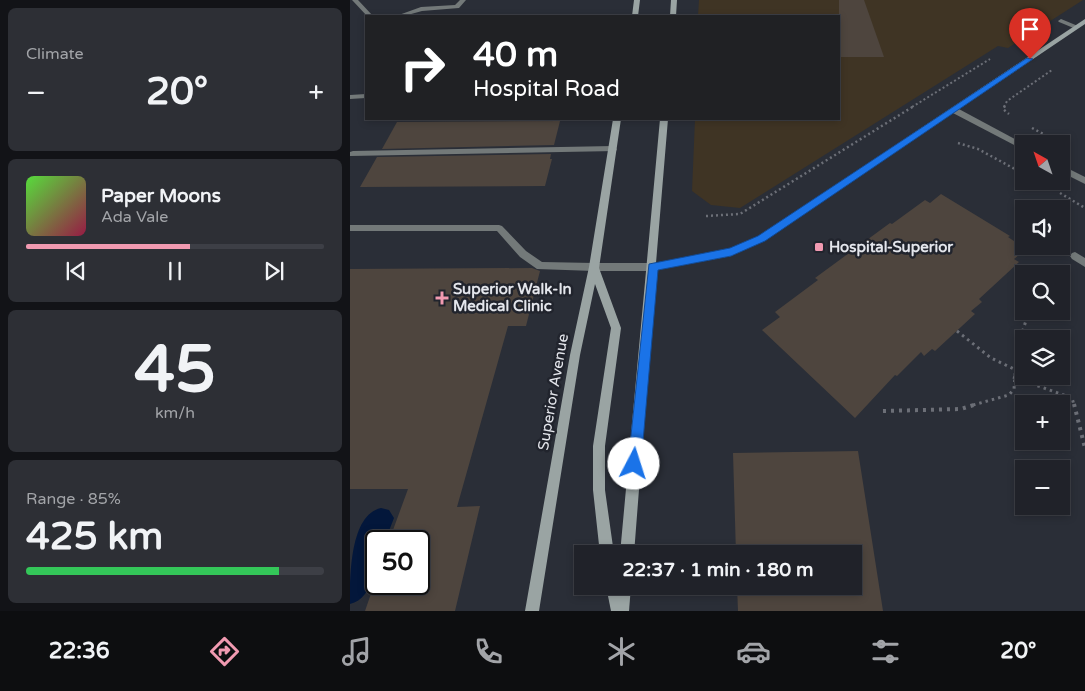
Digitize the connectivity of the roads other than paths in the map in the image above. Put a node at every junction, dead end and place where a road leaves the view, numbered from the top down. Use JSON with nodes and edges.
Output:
{"nodes":[{"id":1,"x":355,"y":0,"type":"edge"},
{"id":2,"x":462,"y":0,"type":"edge"},
{"id":3,"x":637,"y":0,"type":"edge"},
{"id":4,"x":674,"y":0,"type":"edge"},
{"id":5,"x":369,"y":15,"type":"edge"},
{"id":6,"x":401,"y":15,"type":"edge"},
{"id":7,"x":635,"y":15,"type":"edge"},
{"id":8,"x":673,"y":15,"type":"edge"},
{"id":9,"x":1060,"y":21,"type":"dead end"},
{"id":10,"x":1085,"y":22,"type":"edge"},
{"id":11,"x":1076,"y":27,"type":"junction"},
{"id":12,"x":350,"y":96,"type":"edge"},
{"id":13,"x":365,"y":96,"type":"edge"},
{"id":14,"x":954,"y":110,"type":"junction"},
{"id":15,"x":617,"y":120,"type":"edge"},
{"id":16,"x":664,"y":120,"type":"edge"},
{"id":17,"x":1015,"y":142,"type":"edge"},
{"id":18,"x":612,"y":149,"type":"junction"},
{"id":19,"x":354,"y":154,"type":"dead end"},
{"id":20,"x":1070,"y":173,"type":"edge"},
{"id":21,"x":1085,"y":181,"type":"edge"},
{"id":22,"x":350,"y":228,"type":"edge"},
{"id":23,"x":1075,"y":256,"type":"dead end"},
{"id":24,"x":1085,"y":263,"type":"edge"},
{"id":25,"x":594,"y":267,"type":"junction"},
{"id":26,"x":653,"y":267,"type":"junction"},
{"id":27,"x":605,"y":545,"type":"edge"},
{"id":28,"x":628,"y":545,"type":"edge"},
{"id":29,"x":615,"y":595,"type":"edge"},
{"id":30,"x":623,"y":595,"type":"edge"},
{"id":31,"x":532,"y":611,"type":"edge"},
{"id":32,"x":618,"y":611,"type":"edge"},
{"id":33,"x":622,"y":611,"type":"edge"}],
"edges":[{"from":1,"to":5,"type":"street"},
{"from":2,"to":6,"type":"street"},
{"from":3,"to":7,"type":"main road"},
{"from":4,"to":8,"type":"main road"},
{"from":9,"to":11,"type":"street"},
{"from":10,"to":11,"type":"main road"},
{"from":11,"to":14,"type":"main road"},
{"from":12,"to":13,"type":"street"},
{"from":14,"to":17,"type":"street"},
{"from":14,"to":26,"type":"main road"},
{"from":15,"to":18,"type":"main road","name":"Superior Avenue"},
{"from":16,"to":26,"type":"main road"},
{"from":18,"to":19,"type":"street"},
{"from":18,"to":25,"type":"main road","name":"Superior Avenue"},
{"from":20,"to":21,"type":"street"},
{"from":22,"to":25,"type":"street"},
{"from":23,"to":24,"type":"street"},
{"from":25,"to":26,"type":"street"},
{"from":25,"to":27,"type":"main road"},
{"from":25,"to":31,"type":"main road","name":"Superior Avenue"},
{"from":26,"to":28,"type":"main road"},
{"from":29,"to":32,"type":"main road"},
{"from":30,"to":33,"type":"main road"}]}
